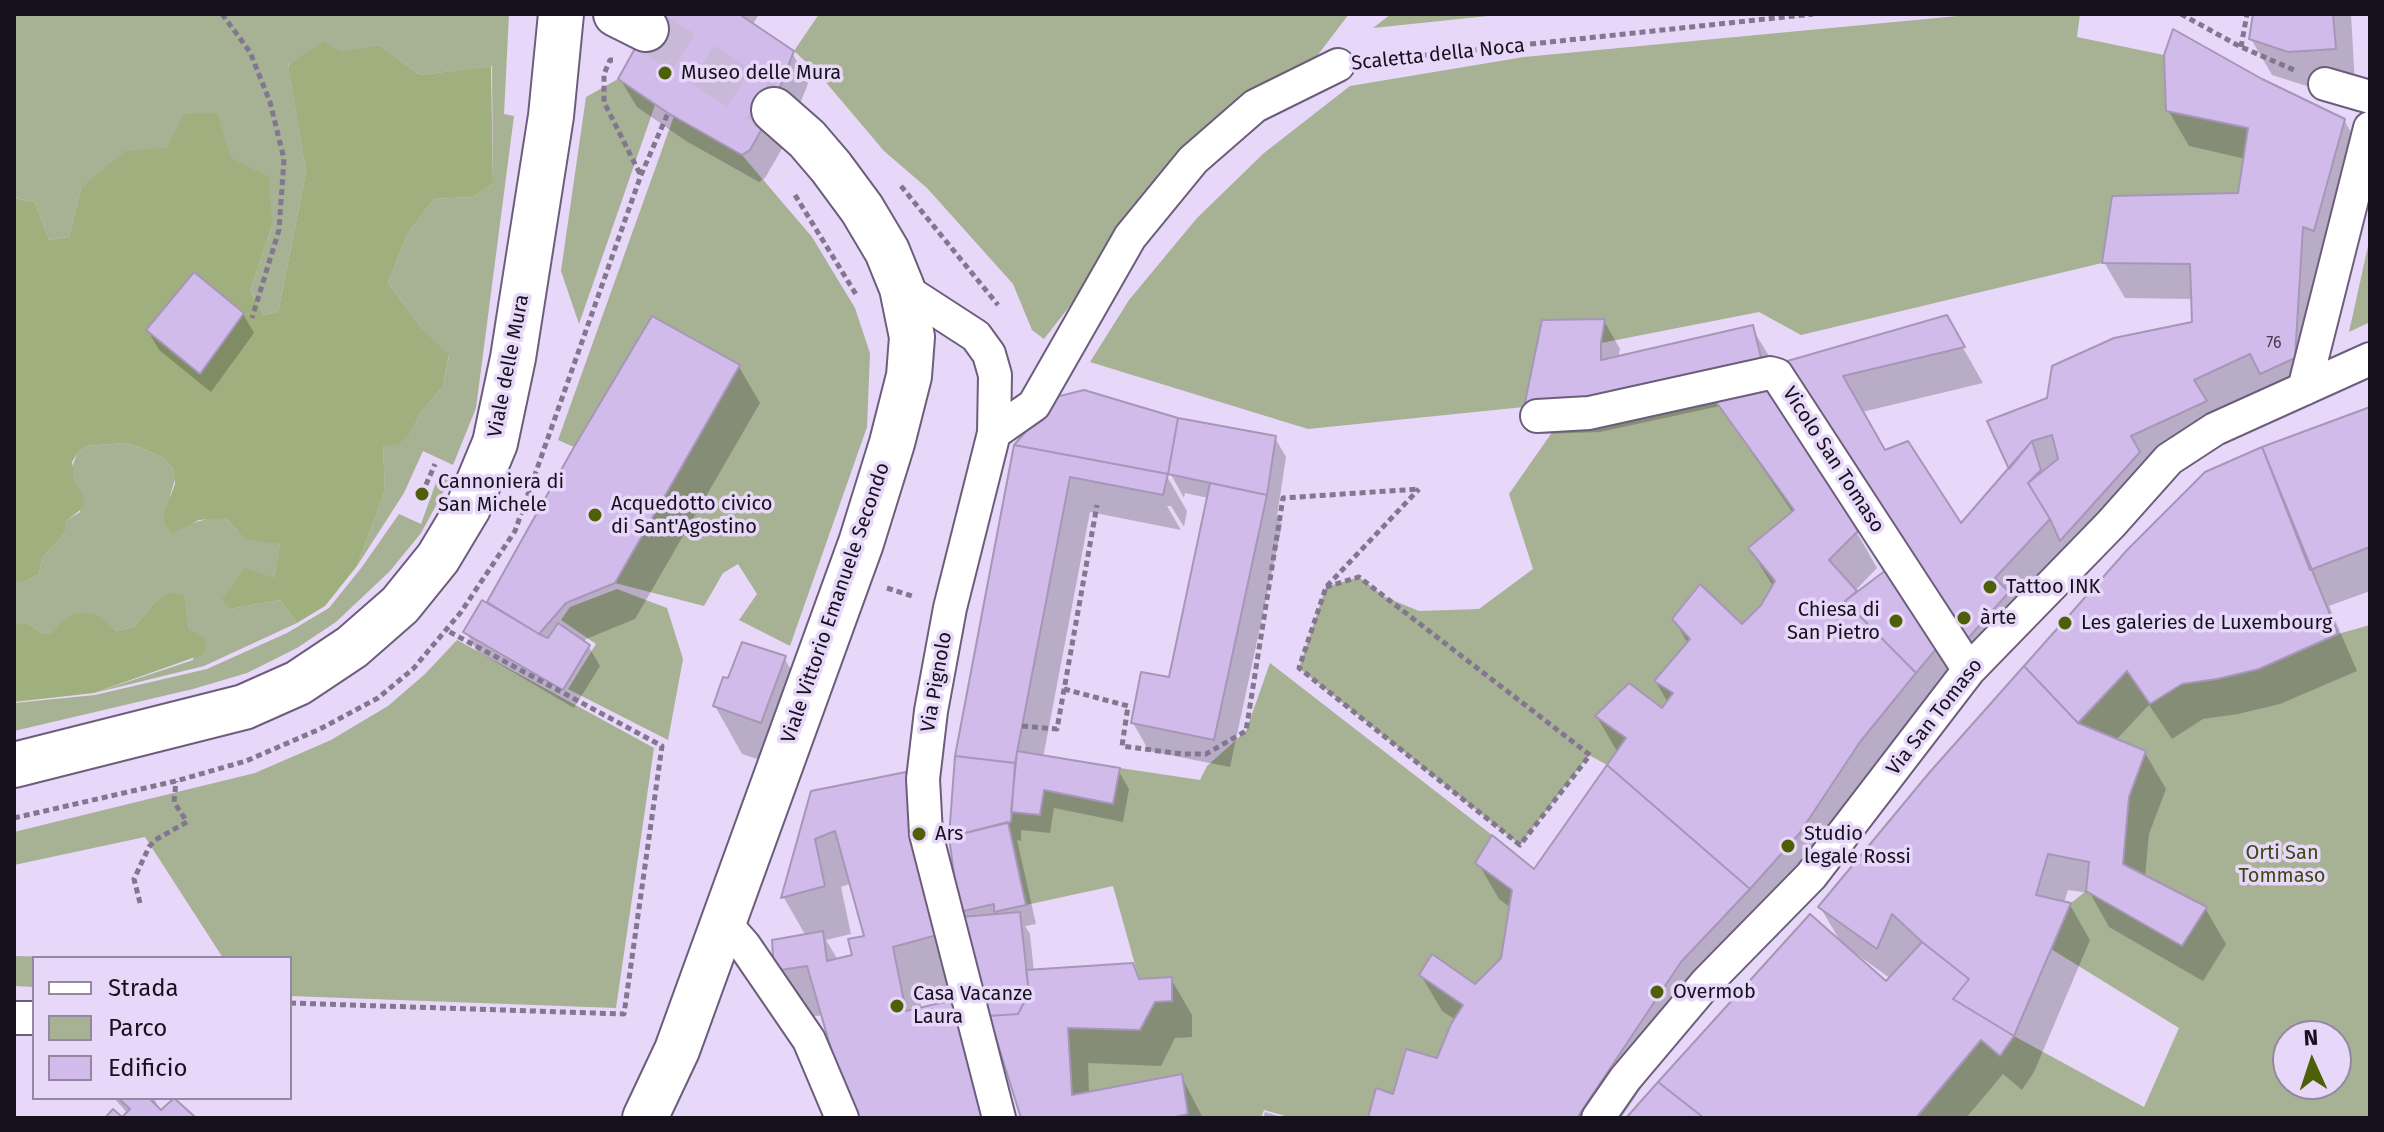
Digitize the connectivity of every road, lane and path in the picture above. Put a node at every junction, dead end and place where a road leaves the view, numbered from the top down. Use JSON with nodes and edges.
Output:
{"nodes":[{"id":1,"x":222,"y":14,"type":"edge"},
{"id":2,"x":561,"y":14,"type":"edge"},
{"id":3,"x":1813,"y":14,"type":"edge"},
{"id":4,"x":2181,"y":14,"type":"edge"},
{"id":5,"x":2247,"y":14,"type":"edge"},
{"id":6,"x":629,"y":35,"type":"edge"},
{"id":7,"x":2241,"y":47,"type":"junction"},
{"id":8,"x":1338,"y":65,"type":"joint"},
{"id":9,"x":2325,"y":84,"type":"joint"},
{"id":10,"x":2370,"y":97,"type":"edge"},
{"id":11,"x":774,"y":110,"type":"tunnel mouth"},
{"id":12,"x":2370,"y":129,"type":"edge"},
{"id":13,"x":641,"y":175,"type":"dead end"},
{"id":14,"x":897,"y":181,"type":"dead end"},
{"id":15,"x":902,"y":288,"type":"junction"},
{"id":16,"x":1006,"y":316,"type":"dead end"},
{"id":17,"x":252,"y":318,"type":"dead end"},
{"id":18,"x":2370,"y":359,"type":"edge"},
{"id":19,"x":2304,"y":389,"type":"junction"},
{"id":20,"x":1537,"y":416,"type":"dead end"},
{"id":21,"x":994,"y":433,"type":"junction"},
{"id":22,"x":435,"y":464,"type":"dead end"},
{"id":23,"x":422,"y":494,"type":"dead end"},
{"id":24,"x":1097,"y":505,"type":"dead end"},
{"id":25,"x":874,"y":584,"type":"dead end"},
{"id":26,"x":1326,"y":587,"type":"junction"},
{"id":27,"x":950,"y":608,"type":"junction"},
{"id":28,"x":446,"y":630,"type":"dead end"},
{"id":29,"x":1969,"y":670,"type":"junction"},
{"id":30,"x":1064,"y":689,"type":"junction"},
{"id":31,"x":1022,"y":726,"type":"dead end"},
{"id":32,"x":14,"y":765,"type":"edge"},
{"id":33,"x":176,"y":781,"type":"dead end"},
{"id":34,"x":140,"y":903,"type":"dead end"},
{"id":35,"x":723,"y":921,"type":"junction"},
{"id":36,"x":292,"y":1003,"type":"edge"},
{"id":37,"x":645,"y":1118,"type":"edge"},
{"id":38,"x":842,"y":1118,"type":"edge"},
{"id":39,"x":999,"y":1118,"type":"edge"},
{"id":40,"x":1598,"y":1118,"type":"edge"}],
"edges":[{"from":1,"to":17,"type":"path"},
{"from":2,"to":32,"type":"street","name":"Viale delle Mura"},
{"from":3,"to":8,"type":"path","name":"Scaletta della Noca"},
{"from":4,"to":7,"type":"path"},
{"from":5,"to":7,"type":"path"},
{"from":6,"to":13,"type":"path"},
{"from":7,"to":9,"type":"path"},
{"from":8,"to":21,"type":"street","name":"Scaletta della Noca"},
{"from":9,"to":10,"type":"street"},
{"from":11,"to":15,"type":"street","name":"Viale Vittorio Emanuele Secondo"},
{"from":12,"to":19,"type":"street"},
{"from":14,"to":16,"type":"path"},
{"from":15,"to":21,"type":"street","name":"Via Pignolo"},
{"from":15,"to":35,"type":"street","name":"Viale Vittorio Emanuele Secondo"},
{"from":18,"to":19,"type":"street","name":"Via San Tomaso"},
{"from":19,"to":29,"type":"street","name":"Via San Tomaso"},
{"from":20,"to":29,"type":"street","name":"Vicolo San Tomaso"},
{"from":21,"to":27,"type":"street","name":"Via Pignolo"},
{"from":22,"to":23,"type":"path"},
{"from":24,"to":30,"type":"path"},
{"from":25,"to":27,"type":"path"},
{"from":26,"to":26,"type":"path"},
{"from":26,"to":30,"type":"path"},
{"from":27,"to":39,"type":"street","name":"Via Pignolo"},
{"from":28,"to":36,"type":"path"},
{"from":29,"to":40,"type":"street","name":"Via San Tomaso"},
{"from":30,"to":31,"type":"path"},
{"from":33,"to":34,"type":"path"},
{"from":35,"to":37,"type":"street","name":"Viale Vittorio Emanuele Secondo"},
{"from":35,"to":38,"type":"street"}]}
